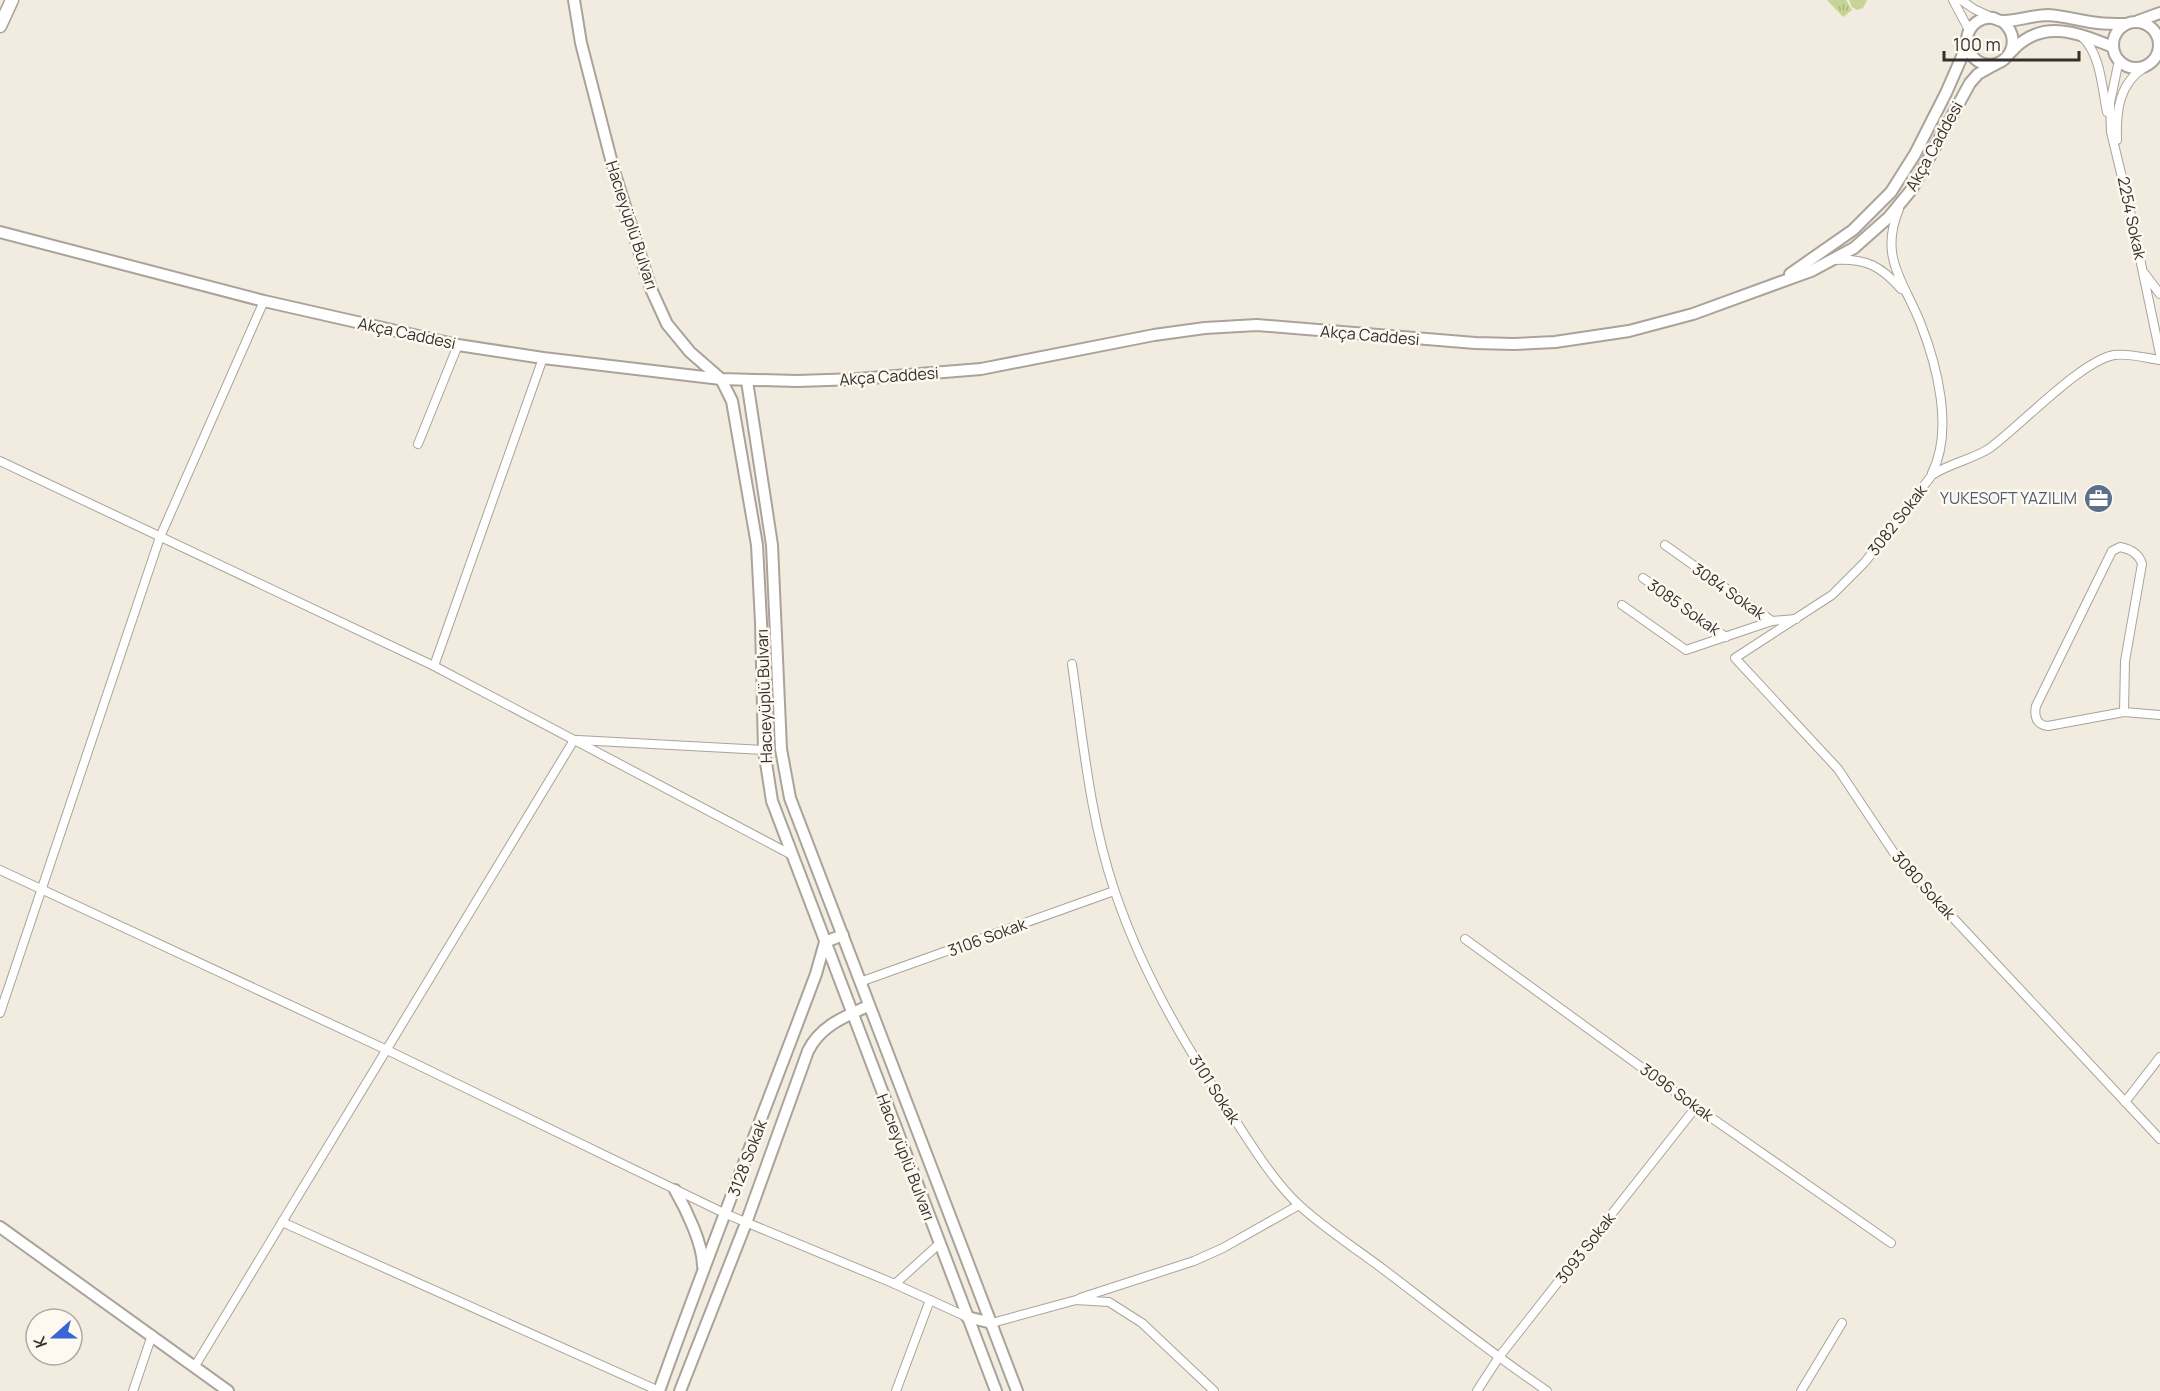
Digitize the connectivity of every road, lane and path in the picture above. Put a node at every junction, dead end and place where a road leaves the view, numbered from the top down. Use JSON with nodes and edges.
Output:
{"nodes":[{"id":1,"x":12,"y":0,"type":"edge"},
{"id":2,"x":574,"y":0,"type":"edge"},
{"id":3,"x":1953,"y":0,"type":"edge"},
{"id":4,"x":1961,"y":0,"type":"edge"},
{"id":5,"x":2160,"y":13,"type":"edge"},
{"id":6,"x":1998,"y":20,"type":"junction"},
{"id":7,"x":2138,"y":21,"type":"junction"},
{"id":8,"x":2125,"y":24,"type":"junction"},
{"id":9,"x":0,"y":26,"type":"edge"},
{"id":10,"x":1969,"y":30,"type":"junction"},
{"id":11,"x":2075,"y":34,"type":"junction"},
{"id":12,"x":1967,"y":45,"type":"junction"},
{"id":13,"x":2159,"y":45,"type":"edge"},
{"id":14,"x":2113,"y":47,"type":"junction"},
{"id":15,"x":2009,"y":55,"type":"junction"},
{"id":16,"x":2119,"y":60,"type":"junction"},
{"id":17,"x":1996,"y":64,"type":"junction"},
{"id":18,"x":2145,"y":67,"type":"junction"},
{"id":19,"x":2112,"y":132,"type":"junction"},
{"id":20,"x":2117,"y":154,"type":"junction"},
{"id":21,"x":1903,"y":202,"type":"junction"},
{"id":22,"x":0,"y":232,"type":"edge"},
{"id":23,"x":1834,"y":260,"type":"junction"},
{"id":24,"x":2144,"y":273,"type":"junction"},
{"id":25,"x":1780,"y":282,"type":"junction"},
{"id":26,"x":2160,"y":294,"type":"edge"},
{"id":27,"x":1908,"y":297,"type":"junction"},
{"id":28,"x":264,"y":301,"type":"junction"},
{"id":29,"x":458,"y":345,"type":"junction"},
{"id":30,"x":2160,"y":354,"type":"edge"},
{"id":31,"x":543,"y":358,"type":"junction"},
{"id":32,"x":2160,"y":360,"type":"edge"},
{"id":33,"x":721,"y":380,"type":"junction"},
{"id":34,"x":747,"y":381,"type":"junction"},
{"id":35,"x":418,"y":444,"type":"dead end"},
{"id":36,"x":0,"y":461,"type":"edge"},
{"id":37,"x":1932,"y":475,"type":"junction"},
{"id":38,"x":160,"y":537,"type":"junction"},
{"id":39,"x":757,"y":545,"type":"junction"},
{"id":40,"x":772,"y":545,"type":"junction"},
{"id":41,"x":1665,"y":545,"type":"dead end"},
{"id":42,"x":1642,"y":578,"type":"dead end"},
{"id":43,"x":1622,"y":605,"type":"dead end"},
{"id":44,"x":1798,"y":619,"type":"junction"},
{"id":45,"x":1772,"y":621,"type":"junction"},
{"id":46,"x":1726,"y":636,"type":"junction"},
{"id":47,"x":1735,"y":658,"type":"joint"},
{"id":48,"x":1072,"y":664,"type":"dead end"},
{"id":49,"x":434,"y":666,"type":"junction"},
{"id":50,"x":2124,"y":712,"type":"junction"},
{"id":51,"x":2160,"y":715,"type":"edge"},
{"id":52,"x":574,"y":740,"type":"junction"},
{"id":53,"x":764,"y":750,"type":"junction"},
{"id":54,"x":792,"y":855,"type":"junction"},
{"id":55,"x":0,"y":870,"type":"edge"},
{"id":56,"x":41,"y":890,"type":"junction"},
{"id":57,"x":1114,"y":891,"type":"junction"},
{"id":58,"x":843,"y":935,"type":"junction"},
{"id":59,"x":1465,"y":939,"type":"dead end"},
{"id":60,"x":825,"y":942,"type":"junction"},
{"id":61,"x":860,"y":982,"type":"junction"},
{"id":62,"x":868,"y":1006,"type":"junction"},
{"id":63,"x":0,"y":1013,"type":"edge"},
{"id":64,"x":852,"y":1013,"type":"junction"},
{"id":65,"x":387,"y":1050,"type":"junction"},
{"id":66,"x":2160,"y":1057,"type":"edge"},
{"id":67,"x":2126,"y":1102,"type":"junction"},
{"id":68,"x":1696,"y":1107,"type":"junction"},
{"id":69,"x":2160,"y":1138,"type":"edge"},
{"id":70,"x":675,"y":1190,"type":"junction"},
{"id":71,"x":1299,"y":1205,"type":"junction"},
{"id":72,"x":726,"y":1214,"type":"junction"},
{"id":73,"x":282,"y":1222,"type":"junction"},
{"id":74,"x":746,"y":1223,"type":"junction"},
{"id":75,"x":0,"y":1227,"type":"edge"},
{"id":76,"x":1891,"y":1243,"type":"dead end"},
{"id":77,"x":939,"y":1244,"type":"junction"},
{"id":78,"x":702,"y":1270,"type":"junction"},
{"id":79,"x":895,"y":1284,"type":"junction"},
{"id":80,"x":930,"y":1300,"type":"junction"},
{"id":81,"x":1076,"y":1300,"type":"junction"},
{"id":82,"x":967,"y":1317,"type":"junction"},
{"id":83,"x":992,"y":1323,"type":"junction"},
{"id":84,"x":1842,"y":1323,"type":"dead end"},
{"id":85,"x":152,"y":1335,"type":"junction"},
{"id":86,"x":1499,"y":1358,"type":"junction"},
{"id":87,"x":195,"y":1366,"type":"junction"},
{"id":88,"x":133,"y":1391,"type":"edge"},
{"id":89,"x":228,"y":1391,"type":"edge"},
{"id":90,"x":660,"y":1391,"type":"edge"},
{"id":91,"x":680,"y":1391,"type":"edge"},
{"id":92,"x":896,"y":1391,"type":"edge"},
{"id":93,"x":996,"y":1391,"type":"edge"},
{"id":94,"x":1017,"y":1391,"type":"edge"},
{"id":95,"x":1214,"y":1391,"type":"edge"},
{"id":96,"x":1477,"y":1391,"type":"edge"},
{"id":97,"x":1547,"y":1391,"type":"edge"},
{"id":98,"x":1801,"y":1391,"type":"edge"}],
"edges":[{"from":1,"to":9,"type":"main road"},
{"from":2,"to":33,"type":"street","name":"Hacıeyüplü Bulvarı"},
{"from":3,"to":10,"type":"street"},
{"from":4,"to":6,"type":"street"},
{"from":5,"to":7,"type":"street"},
{"from":6,"to":8,"type":"street"},
{"from":6,"to":10,"type":"street"},
{"from":6,"to":15,"type":"street"},
{"from":7,"to":8,"type":"street"},
{"from":7,"to":13,"type":"street"},
{"from":8,"to":14,"type":"street"},
{"from":10,"to":12,"type":"street","name":"Akça Caddesi"},
{"from":11,"to":14,"type":"street","name":"Akça Caddesi"},
{"from":11,"to":15,"type":"street","name":"Akça Caddesi"},
{"from":11,"to":19,"type":"street","name":"2254 Sokak"},
{"from":12,"to":17,"type":"street"},
{"from":12,"to":25,"type":"street","name":"Akça Caddesi"},
{"from":13,"to":18,"type":"street"},
{"from":14,"to":16,"type":"street"},
{"from":15,"to":17,"type":"street","name":"Akça Caddesi"},
{"from":16,"to":18,"type":"street"},
{"from":16,"to":19,"type":"street","name":"2254 Sokak"},
{"from":17,"to":21,"type":"street","name":"Akça Caddesi"},
{"from":18,"to":20,"type":"street","name":"2254 Sokak"},
{"from":19,"to":20,"type":"street","name":"2254 Sokak"},
{"from":20,"to":24,"type":"street","name":"2254 Sokak"},
{"from":21,"to":23,"type":"street","name":"Akça Caddesi"},
{"from":21,"to":27,"type":"street"},
{"from":22,"to":28,"type":"street","name":"Akça Caddesi"},
{"from":23,"to":25,"type":"street","name":"Akça Caddesi"},
{"from":23,"to":27,"type":"street"},
{"from":24,"to":26,"type":"street"},
{"from":24,"to":30,"type":"street","name":"2254 Sokak"},
{"from":25,"to":34,"type":"street","name":"Akça Caddesi"},
{"from":27,"to":37,"type":"street"},
{"from":28,"to":29,"type":"street","name":"Akça Caddesi"},
{"from":28,"to":38,"type":"street"},
{"from":29,"to":31,"type":"street","name":"Akça Caddesi"},
{"from":29,"to":35,"type":"street"},
{"from":31,"to":33,"type":"street","name":"Akça Caddesi"},
{"from":31,"to":49,"type":"street"},
{"from":32,"to":37,"type":"street","name":"3082 Sokak"},
{"from":33,"to":34,"type":"street","name":"Akça Caddesi"},
{"from":33,"to":39,"type":"street","name":"Hacıeyüplü Bulvarı"},
{"from":34,"to":40,"type":"street","name":"Hacıeyüplü Bulvarı"},
{"from":36,"to":38,"type":"street"},
{"from":37,"to":44,"type":"street","name":"3082 Sokak"},
{"from":38,"to":49,"type":"street"},
{"from":38,"to":56,"type":"street"},
{"from":39,"to":40,"type":"street"},
{"from":39,"to":53,"type":"street","name":"Hacıeyüplü Bulvarı"},
{"from":40,"to":58,"type":"street","name":"Hacıeyüplü Bulvarı"},
{"from":41,"to":45,"type":"street","name":"3084 Sokak"},
{"from":42,"to":46,"type":"street","name":"3085 Sokak"},
{"from":43,"to":46,"type":"street"},
{"from":44,"to":45,"type":"street","name":"3084 Sokak"},
{"from":44,"to":47,"type":"street","name":"3082 Sokak"},
{"from":45,"to":46,"type":"street"},
{"from":47,"to":67,"type":"street","name":"3080 Sokak"},
{"from":48,"to":57,"type":"street","name":"3101 Sokak"},
{"from":49,"to":52,"type":"street"},
{"from":50,"to":50,"type":"street"},
{"from":50,"to":51,"type":"street"},
{"from":52,"to":53,"type":"street"},
{"from":52,"to":54,"type":"street"},
{"from":52,"to":65,"type":"street"},
{"from":53,"to":54,"type":"street","name":"Hacıeyüplü Bulvarı"},
{"from":54,"to":60,"type":"street","name":"Hacıeyüplü Bulvarı"},
{"from":55,"to":56,"type":"street"},
{"from":56,"to":63,"type":"street"},
{"from":56,"to":65,"type":"street"},
{"from":57,"to":61,"type":"street","name":"3106 Sokak"},
{"from":57,"to":71,"type":"street","name":"3101 Sokak"},
{"from":58,"to":60,"type":"street"},
{"from":58,"to":61,"type":"street","name":"Hacıeyüplü Bulvarı"},
{"from":59,"to":68,"type":"street","name":"3096 Sokak"},
{"from":60,"to":64,"type":"street","name":"Hacıeyüplü Bulvarı"},
{"from":60,"to":72,"type":"street","name":"3128 Sokak"},
{"from":61,"to":62,"type":"street","name":"Hacıeyüplü Bulvarı"},
{"from":62,"to":64,"type":"street","name":"3128 Sokak"},
{"from":62,"to":83,"type":"street","name":"Hacıeyüplü Bulvarı"},
{"from":64,"to":74,"type":"street","name":"3128 Sokak"},
{"from":64,"to":77,"type":"street","name":"Hacıeyüplü Bulvarı"},
{"from":65,"to":70,"type":"street"},
{"from":65,"to":73,"type":"street"},
{"from":66,"to":67,"type":"street"},
{"from":67,"to":69,"type":"street","name":"3080 Sokak"},
{"from":68,"to":76,"type":"street","name":"3096 Sokak"},
{"from":68,"to":86,"type":"street","name":"3093 Sokak"},
{"from":70,"to":72,"type":"street"},
{"from":70,"to":78,"type":"street"},
{"from":71,"to":81,"type":"street"},
{"from":71,"to":86,"type":"street","name":"3101 Sokak"},
{"from":72,"to":74,"type":"street"},
{"from":72,"to":78,"type":"street","name":"3128 Sokak"},
{"from":73,"to":87,"type":"street"},
{"from":73,"to":90,"type":"street"},
{"from":74,"to":79,"type":"street"},
{"from":74,"to":91,"type":"street","name":"3128 Sokak"},
{"from":75,"to":85,"type":"street"},
{"from":77,"to":79,"type":"street"},
{"from":77,"to":82,"type":"street","name":"Hacıeyüplü Bulvarı"},
{"from":78,"to":90,"type":"street","name":"3128 Sokak"},
{"from":79,"to":80,"type":"street"},
{"from":80,"to":82,"type":"street"},
{"from":80,"to":92,"type":"street"},
{"from":81,"to":83,"type":"street"},
{"from":81,"to":95,"type":"street"},
{"from":82,"to":83,"type":"street"},
{"from":82,"to":93,"type":"street","name":"Hacıeyüplü Bulvarı"},
{"from":83,"to":94,"type":"street","name":"Hacıeyüplü Bulvarı"},
{"from":84,"to":98,"type":"street"},
{"from":85,"to":87,"type":"street"},
{"from":85,"to":88,"type":"street"},
{"from":86,"to":96,"type":"street","name":"3093 Sokak"},
{"from":86,"to":97,"type":"street","name":"3101 Sokak"},
{"from":87,"to":89,"type":"street"}]}
